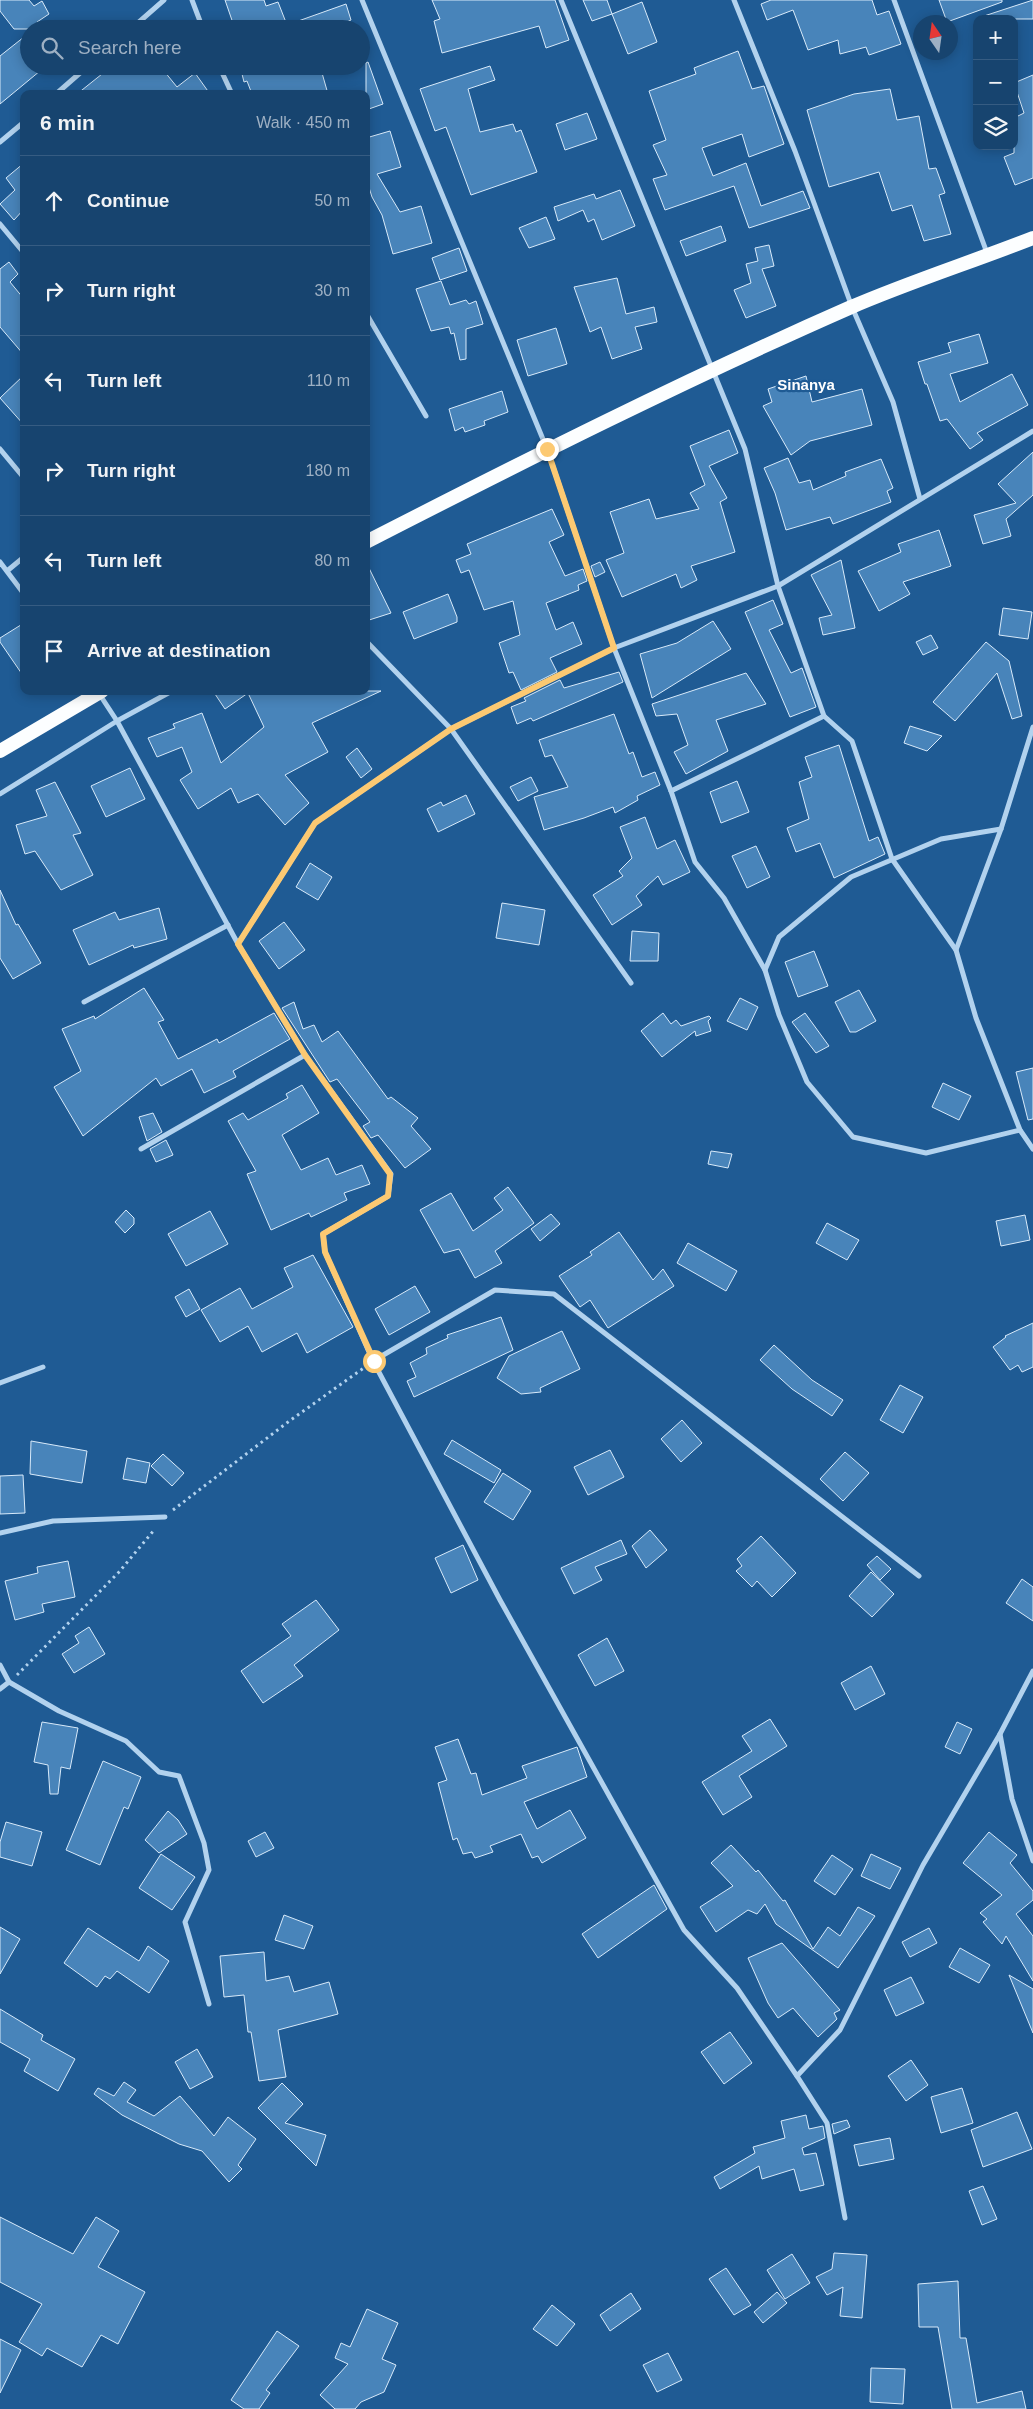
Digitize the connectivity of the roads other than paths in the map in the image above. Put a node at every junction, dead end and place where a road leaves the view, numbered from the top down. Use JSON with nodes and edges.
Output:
{"nodes":[{"id":1,"x":164,"y":0,"type":"edge"},
{"id":2,"x":192,"y":0,"type":"edge"},
{"id":3,"x":362,"y":0,"type":"edge"},
{"id":4,"x":561,"y":0,"type":"edge"},
{"id":5,"x":734,"y":0,"type":"edge"},
{"id":6,"x":894,"y":0,"type":"edge"},
{"id":7,"x":141,"y":20,"type":"edge"},
{"id":8,"x":200,"y":20,"type":"edge"},
{"id":9,"x":78,"y":75,"type":"edge"},
{"id":10,"x":223,"y":75,"type":"edge"},
{"id":11,"x":61,"y":90,"type":"edge"},
{"id":12,"x":230,"y":90,"type":"edge"},
{"id":13,"x":20,"y":125,"type":"edge"},
{"id":14,"x":0,"y":142,"type":"edge"},
{"id":15,"x":0,"y":224,"type":"edge"},
{"id":16,"x":1033,"y":238,"type":"edge"},
{"id":17,"x":20,"y":248,"type":"edge"},
{"id":18,"x":988,"y":256,"type":"junction"},
{"id":19,"x":852,"y":307,"type":"junction"},
{"id":20,"x":370,"y":320,"type":"edge"},
{"id":21,"x":712,"y":370,"type":"junction"},
{"id":22,"x":426,"y":416,"type":"dead end"},
{"id":23,"x":1033,"y":431,"type":"edge"},
{"id":24,"x":0,"y":449,"type":"edge"},
{"id":25,"x":547,"y":449,"type":"junction"},
{"id":26,"x":20,"y":473,"type":"edge"},
{"id":27,"x":920,"y":499,"type":"junction"},
{"id":28,"x":370,"y":540,"type":"edge"},
{"id":29,"x":20,"y":560,"type":"edge"},
{"id":30,"x":0,"y":562,"type":"edge"},
{"id":31,"x":7,"y":572,"type":"junction"},
{"id":32,"x":778,"y":586,"type":"junction"},
{"id":33,"x":20,"y":589,"type":"edge"},
{"id":34,"x":370,"y":645,"type":"edge"},
{"id":35,"x":614,"y":648,"type":"junction"},
{"id":36,"x":94,"y":695,"type":"edge"},
{"id":37,"x":101,"y":695,"type":"edge"},
{"id":38,"x":165,"y":695,"type":"edge"},
{"id":39,"x":824,"y":716,"type":"junction"},
{"id":40,"x":117,"y":721,"type":"junction"},
{"id":41,"x":1033,"y":726,"type":"edge"},
{"id":42,"x":451,"y":729,"type":"junction"},
{"id":43,"x":0,"y":751,"type":"edge"},
{"id":44,"x":671,"y":791,"type":"junction"},
{"id":45,"x":0,"y":794,"type":"edge"},
{"id":46,"x":1001,"y":829,"type":"junction"},
{"id":47,"x":892,"y":859,"type":"junction"},
{"id":48,"x":228,"y":925,"type":"junction"},
{"id":49,"x":238,"y":944,"type":"junction"},
{"id":50,"x":956,"y":950,"type":"junction"},
{"id":51,"x":765,"y":970,"type":"junction"},
{"id":52,"x":631,"y":983,"type":"dead end"},
{"id":53,"x":84,"y":1002,"type":"dead end"},
{"id":54,"x":305,"y":1055,"type":"junction"},
{"id":55,"x":1020,"y":1130,"type":"junction"},
{"id":56,"x":141,"y":1149,"type":"dead end"},
{"id":57,"x":1033,"y":1149,"type":"edge"},
{"id":58,"x":374,"y":1361,"type":"junction"},
{"id":59,"x":42,"y":1367,"type":"dead end"},
{"id":60,"x":0,"y":1383,"type":"edge"},
{"id":61,"x":165,"y":1517,"type":"road end"},
{"id":62,"x":0,"y":1533,"type":"edge"},
{"id":63,"x":919,"y":1576,"type":"dead end"},
{"id":64,"x":0,"y":1665,"type":"edge"},
{"id":65,"x":1033,"y":1670,"type":"edge"},
{"id":66,"x":9,"y":1682,"type":"junction"},
{"id":67,"x":0,"y":1689,"type":"edge"},
{"id":68,"x":1000,"y":1734,"type":"junction"},
{"id":69,"x":1033,"y":1861,"type":"edge"},
{"id":70,"x":209,"y":2004,"type":"dead end"},
{"id":71,"x":797,"y":2076,"type":"junction"},
{"id":72,"x":845,"y":2218,"type":"dead end"}],
"edges":[{"from":1,"to":7,"type":"street"},
{"from":2,"to":8,"type":"street"},
{"from":3,"to":25,"type":"street"},
{"from":4,"to":21,"type":"street"},
{"from":5,"to":19,"type":"street"},
{"from":6,"to":18,"type":"street"},
{"from":9,"to":11,"type":"street"},
{"from":10,"to":12,"type":"street"},
{"from":13,"to":14,"type":"street"},
{"from":15,"to":17,"type":"street"},
{"from":16,"to":18,"type":"highway"},
{"from":18,"to":19,"type":"highway"},
{"from":19,"to":21,"type":"highway"},
{"from":19,"to":27,"type":"street"},
{"from":20,"to":22,"type":"street"},
{"from":21,"to":25,"type":"highway"},
{"from":21,"to":32,"type":"street"},
{"from":23,"to":27,"type":"street"},
{"from":24,"to":26,"type":"street"},
{"from":25,"to":28,"type":"highway"},
{"from":25,"to":35,"type":"street"},
{"from":27,"to":32,"type":"street"},
{"from":29,"to":31,"type":"street"},
{"from":30,"to":31,"type":"street"},
{"from":31,"to":33,"type":"street"},
{"from":32,"to":35,"type":"street"},
{"from":32,"to":39,"type":"street"},
{"from":34,"to":42,"type":"street"},
{"from":35,"to":42,"type":"street"},
{"from":35,"to":44,"type":"street"},
{"from":36,"to":43,"type":"highway"},
{"from":37,"to":40,"type":"street"},
{"from":38,"to":40,"type":"street"},
{"from":39,"to":44,"type":"street"},
{"from":39,"to":47,"type":"street"},
{"from":40,"to":45,"type":"street"},
{"from":40,"to":48,"type":"street"},
{"from":41,"to":46,"type":"street"},
{"from":42,"to":49,"type":"street"},
{"from":42,"to":52,"type":"street"},
{"from":44,"to":51,"type":"street"},
{"from":46,"to":47,"type":"street"},
{"from":46,"to":50,"type":"street"},
{"from":47,"to":50,"type":"street"},
{"from":47,"to":51,"type":"street"},
{"from":48,"to":49,"type":"street"},
{"from":48,"to":53,"type":"street"},
{"from":49,"to":54,"type":"street"},
{"from":50,"to":55,"type":"street"},
{"from":51,"to":55,"type":"street"},
{"from":54,"to":56,"type":"street"},
{"from":54,"to":58,"type":"street"},
{"from":55,"to":57,"type":"street"},
{"from":58,"to":63,"type":"street"},
{"from":58,"to":71,"type":"street"},
{"from":59,"to":60,"type":"street"},
{"from":61,"to":62,"type":"street"},
{"from":64,"to":66,"type":"street"},
{"from":65,"to":68,"type":"street"},
{"from":66,"to":67,"type":"street"},
{"from":66,"to":70,"type":"street"},
{"from":68,"to":69,"type":"street"},
{"from":68,"to":71,"type":"street"},
{"from":71,"to":72,"type":"street"}]}
